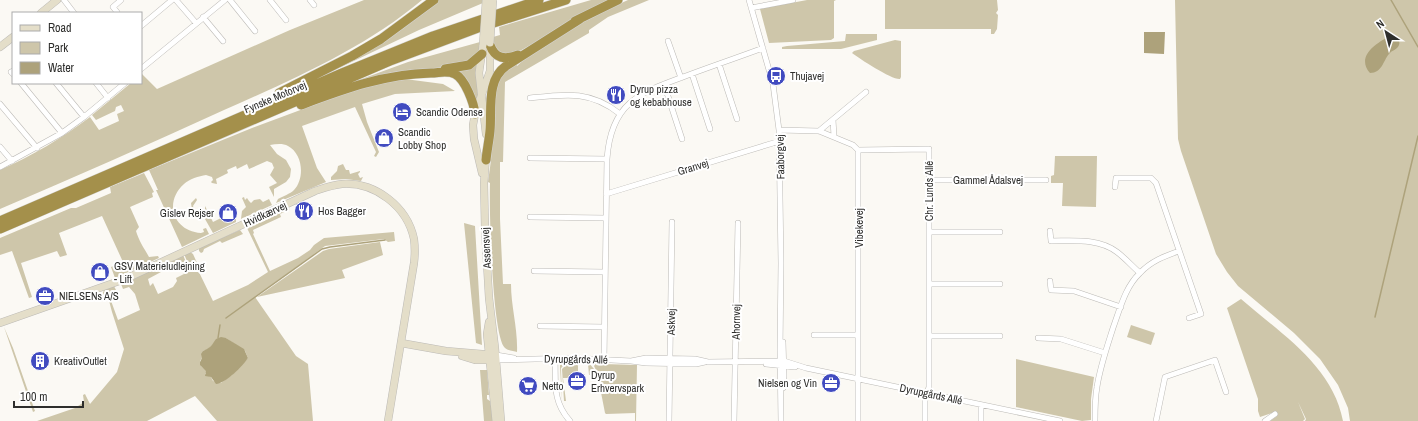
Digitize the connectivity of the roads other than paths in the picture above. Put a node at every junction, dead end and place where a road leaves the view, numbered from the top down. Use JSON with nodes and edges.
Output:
{"nodes":[{"id":1,"x":57,"y":0,"type":"edge"},
{"id":2,"x":64,"y":0,"type":"edge"},
{"id":3,"x":121,"y":0,"type":"edge"},
{"id":4,"x":172,"y":0,"type":"edge"},
{"id":5,"x":176,"y":0,"type":"edge"},
{"id":6,"x":225,"y":0,"type":"edge"},
{"id":7,"x":230,"y":0,"type":"edge"},
{"id":8,"x":270,"y":0,"type":"edge"},
{"id":9,"x":310,"y":0,"type":"edge"},
{"id":10,"x":433,"y":0,"type":"edge"},
{"id":11,"x":486,"y":0,"type":"edge"},
{"id":12,"x":493,"y":0,"type":"edge"},
{"id":13,"x":540,"y":0,"type":"edge"},
{"id":14,"x":566,"y":0,"type":"edge"},
{"id":15,"x":618,"y":0,"type":"edge"},
{"id":16,"x":749,"y":0,"type":"edge"},
{"id":17,"x":793,"y":0,"type":"edge"},
{"id":18,"x":314,"y":5,"type":"dead end"},
{"id":19,"x":751,"y":8,"type":"junction"},
{"id":20,"x":42,"y":12,"type":"edge"},
{"id":21,"x":73,"y":12,"type":"edge"},
{"id":22,"x":117,"y":12,"type":"edge"},
{"id":23,"x":203,"y":17,"type":"junction"},
{"id":24,"x":580,"y":19,"type":"junction"},
{"id":25,"x":286,"y":20,"type":"dead end"},
{"id":26,"x":196,"y":23,"type":"junction"},
{"id":27,"x":142,"y":25,"type":"edge"},
{"id":28,"x":255,"y":31,"type":"dead end"},
{"id":29,"x":12,"y":37,"type":"edge"},
{"id":30,"x":223,"y":41,"type":"dead end"},
{"id":31,"x":668,"y":41,"type":"dead end"},
{"id":32,"x":0,"y":47,"type":"edge"},
{"id":33,"x":486,"y":47,"type":"junction"},
{"id":34,"x":763,"y":48,"type":"junction"},
{"id":35,"x":719,"y":64,"type":"junction"},
{"id":36,"x":142,"y":68,"type":"edge"},
{"id":37,"x":414,"y":74,"type":"junction"},
{"id":38,"x":692,"y":74,"type":"junction"},
{"id":39,"x":681,"y":78,"type":"junction"},
{"id":40,"x":22,"y":84,"type":"edge"},
{"id":41,"x":57,"y":84,"type":"edge"},
{"id":42,"x":97,"y":84,"type":"edge"},
{"id":43,"x":124,"y":84,"type":"edge"},
{"id":44,"x":664,"y":84,"type":"junction"},
{"id":45,"x":866,"y":92,"type":"dead end"},
{"id":46,"x":482,"y":95,"type":"junction"},
{"id":47,"x":108,"y":98,"type":"junction"},
{"id":48,"x":530,"y":98,"type":"dead end"},
{"id":49,"x":0,"y":104,"type":"edge"},
{"id":50,"x":475,"y":114,"type":"junction"},
{"id":51,"x":620,"y":114,"type":"junction"},
{"id":52,"x":84,"y":117,"type":"junction"},
{"id":53,"x":737,"y":120,"type":"dead end"},
{"id":54,"x":833,"y":120,"type":"junction"},
{"id":55,"x":710,"y":130,"type":"dead end"},
{"id":56,"x":779,"y":130,"type":"junction"},
{"id":57,"x":819,"y":131,"type":"junction"},
{"id":58,"x":224,"y":132,"type":"junction"},
{"id":59,"x":62,"y":133,"type":"junction"},
{"id":60,"x":834,"y":136,"type":"junction"},
{"id":61,"x":682,"y":139,"type":"dead end"},
{"id":62,"x":780,"y":141,"type":"junction"},
{"id":63,"x":0,"y":147,"type":"edge"},
{"id":64,"x":170,"y":147,"type":"junction"},
{"id":65,"x":37,"y":148,"type":"junction"},
{"id":66,"x":858,"y":150,"type":"junction"},
{"id":67,"x":530,"y":158,"type":"dead end"},
{"id":68,"x":607,"y":159,"type":"junction"},
{"id":69,"x":486,"y":160,"type":"junction"},
{"id":70,"x":12,"y":161,"type":"junction"},
{"id":71,"x":0,"y":167,"type":"edge"},
{"id":72,"x":929,"y":180,"type":"junction"},
{"id":73,"x":1046,"y":180,"type":"dead end"},
{"id":74,"x":484,"y":182,"type":"junction"},
{"id":75,"x":1115,"y":187,"type":"dead end"},
{"id":76,"x":606,"y":194,"type":"junction"},
{"id":77,"x":530,"y":217,"type":"dead end"},
{"id":78,"x":606,"y":218,"type":"junction"},
{"id":79,"x":0,"y":221,"type":"edge"},
{"id":80,"x":672,"y":222,"type":"dead end"},
{"id":81,"x":738,"y":223,"type":"dead end"},
{"id":82,"x":0,"y":229,"type":"edge"},
{"id":83,"x":1050,"y":231,"type":"dead end"},
{"id":84,"x":929,"y":232,"type":"junction"},
{"id":85,"x":1000,"y":232,"type":"dead end"},
{"id":86,"x":1179,"y":251,"type":"junction"},
{"id":87,"x":534,"y":271,"type":"dead end"},
{"id":88,"x":605,"y":272,"type":"junction"},
{"id":89,"x":1140,"y":273,"type":"junction"},
{"id":90,"x":1050,"y":281,"type":"dead end"},
{"id":91,"x":929,"y":284,"type":"junction"},
{"id":92,"x":1000,"y":284,"type":"dead end"},
{"id":93,"x":1121,"y":307,"type":"junction"},
{"id":94,"x":1189,"y":318,"type":"dead end"},
{"id":95,"x":0,"y":323,"type":"edge"},
{"id":96,"x":540,"y":326,"type":"dead end"},
{"id":97,"x":604,"y":327,"type":"junction"},
{"id":98,"x":814,"y":335,"type":"dead end"},
{"id":99,"x":858,"y":335,"type":"junction"},
{"id":100,"x":929,"y":336,"type":"junction"},
{"id":101,"x":1000,"y":336,"type":"dead end"},
{"id":102,"x":1038,"y":338,"type":"dead end"},
{"id":103,"x":401,"y":343,"type":"junction"},
{"id":104,"x":1105,"y":353,"type":"junction"},
{"id":105,"x":493,"y":358,"type":"junction"},
{"id":106,"x":555,"y":358,"type":"junction"},
{"id":107,"x":604,"y":360,"type":"junction"},
{"id":108,"x":670,"y":361,"type":"junction"},
{"id":109,"x":736,"y":362,"type":"junction"},
{"id":110,"x":782,"y":363,"type":"junction"},
{"id":111,"x":858,"y":379,"type":"junction"},
{"id":112,"x":1226,"y":392,"type":"dead end"},
{"id":113,"x":927,"y":393,"type":"junction"},
{"id":114,"x":981,"y":405,"type":"junction"},
{"id":115,"x":1275,"y":414,"type":"dead end"},
{"id":116,"x":1037,"y":419,"type":"edge"},
{"id":117,"x":388,"y":421,"type":"edge"},
{"id":118,"x":496,"y":421,"type":"edge"},
{"id":119,"x":500,"y":421,"type":"edge"},
{"id":120,"x":570,"y":421,"type":"edge"},
{"id":121,"x":669,"y":421,"type":"edge"},
{"id":122,"x":734,"y":421,"type":"edge"},
{"id":123,"x":781,"y":421,"type":"edge"},
{"id":124,"x":858,"y":421,"type":"edge"},
{"id":125,"x":925,"y":421,"type":"edge"},
{"id":126,"x":981,"y":421,"type":"edge"},
{"id":127,"x":1060,"y":421,"type":"edge"},
{"id":128,"x":1094,"y":421,"type":"edge"},
{"id":129,"x":1156,"y":421,"type":"edge"},
{"id":130,"x":1265,"y":421,"type":"edge"}],
"edges":[{"from":1,"to":20,"type":"street"},
{"from":2,"to":21,"type":"street"},
{"from":3,"to":22,"type":"street"},
{"from":4,"to":27,"type":"street"},
{"from":5,"to":26,"type":"street"},
{"from":6,"to":23,"type":"street"},
{"from":7,"to":28,"type":"street"},
{"from":8,"to":25,"type":"street"},
{"from":9,"to":18,"type":"street"},
{"from":10,"to":64,"type":"highway"},
{"from":11,"to":33,"type":"street","name":"Assensvej","bridge":true},
{"from":12,"to":33,"type":"street","name":"Assensvej","bridge":true},
{"from":13,"to":64,"type":"highway","name":"Fynske Motorvej"},
{"from":14,"to":58,"type":"highway","name":"Fynske Motorvej"},
{"from":15,"to":24,"type":"highway"},
{"from":16,"to":19,"type":"street","name":"Faaborgvej"},
{"from":17,"to":19,"type":"street"},
{"from":19,"to":34,"type":"street","name":"Faaborgvej"},
{"from":23,"to":26,"type":"street"},
{"from":23,"to":30,"type":"street"},
{"from":24,"to":33,"type":"highway"},
{"from":24,"to":69,"type":"highway"},
{"from":26,"to":36,"type":"street"},
{"from":29,"to":32,"type":"street"},
{"from":31,"to":39,"type":"street"},
{"from":33,"to":37,"type":"highway"},
{"from":33,"to":46,"type":"street","name":"Assensvej"},
{"from":33,"to":46,"type":"street","name":"Assensvej"},
{"from":34,"to":35,"type":"street"},
{"from":34,"to":56,"type":"street","name":"Faaborgvej"},
{"from":35,"to":38,"type":"street"},
{"from":35,"to":53,"type":"street"},
{"from":37,"to":50,"type":"highway"},
{"from":37,"to":58,"type":"highway"},
{"from":38,"to":39,"type":"street"},
{"from":38,"to":55,"type":"street"},
{"from":39,"to":44,"type":"street"},
{"from":40,"to":59,"type":"street"},
{"from":41,"to":52,"type":"street"},
{"from":42,"to":47,"type":"street"},
{"from":43,"to":47,"type":"street"},
{"from":44,"to":51,"type":"street"},
{"from":44,"to":61,"type":"street"},
{"from":45,"to":54,"type":"street"},
{"from":46,"to":50,"type":"street","name":"Assensvej"},
{"from":46,"to":69,"type":"street","name":"Assensvej"},
{"from":47,"to":52,"type":"street"},
{"from":48,"to":51,"type":"street"},
{"from":49,"to":65,"type":"street"},
{"from":50,"to":74,"type":"street","name":"Assensvej"},
{"from":51,"to":68,"type":"street"},
{"from":52,"to":59,"type":"street"},
{"from":54,"to":57,"type":"street"},
{"from":54,"to":60,"type":"street"},
{"from":56,"to":57,"type":"street"},
{"from":56,"to":62,"type":"street","name":"Faaborgvej"},
{"from":57,"to":60,"type":"street"},
{"from":58,"to":82,"type":"highway","name":"Fynske Motorvej"},
{"from":59,"to":65,"type":"street"},
{"from":60,"to":66,"type":"street"},
{"from":62,"to":76,"type":"street","name":"Granvej"},
{"from":62,"to":110,"type":"street","name":"Faaborgvej"},
{"from":63,"to":70,"type":"street"},
{"from":64,"to":79,"type":"highway","name":"Fynske Motorvej"},
{"from":65,"to":70,"type":"street"},
{"from":66,"to":72,"type":"street","name":"Chr. Lunds Allé"},
{"from":66,"to":99,"type":"street","name":"Vibekevej"},
{"from":67,"to":68,"type":"street"},
{"from":68,"to":76,"type":"street"},
{"from":69,"to":74,"type":"street","name":"Assensvej"},
{"from":70,"to":71,"type":"street"},
{"from":72,"to":73,"type":"street","name":"Gammel Ådalsvej"},
{"from":72,"to":84,"type":"street","name":"Chr. Lunds Allé"},
{"from":74,"to":105,"type":"street","name":"Assensvej"},
{"from":75,"to":86,"type":"street"},
{"from":76,"to":78,"type":"street"},
{"from":77,"to":78,"type":"street"},
{"from":78,"to":88,"type":"street"},
{"from":80,"to":108,"type":"street","name":"Askvej"},
{"from":81,"to":109,"type":"street","name":"Ahornvej"},
{"from":83,"to":89,"type":"street"},
{"from":84,"to":85,"type":"street","name":"Chr. Lunds Allé"},
{"from":84,"to":91,"type":"street","name":"Chr. Lunds Allé"},
{"from":86,"to":89,"type":"street"},
{"from":86,"to":94,"type":"street"},
{"from":87,"to":88,"type":"street"},
{"from":88,"to":97,"type":"street"},
{"from":89,"to":93,"type":"street"},
{"from":90,"to":93,"type":"street"},
{"from":91,"to":92,"type":"street"},
{"from":91,"to":100,"type":"street","name":"Chr. Lunds Allé"},
{"from":93,"to":104,"type":"street"},
{"from":95,"to":103,"type":"street","name":"Hvidkærvej"},
{"from":96,"to":97,"type":"street"},
{"from":97,"to":107,"type":"street"},
{"from":98,"to":99,"type":"street"},
{"from":99,"to":111,"type":"street","name":"Vibekevej"},
{"from":100,"to":101,"type":"street"},
{"from":100,"to":113,"type":"street","name":"Chr. Lunds Allé"},
{"from":102,"to":104,"type":"street"},
{"from":103,"to":105,"type":"street"},
{"from":103,"to":117,"type":"street","name":"Hvidkærvej"},
{"from":104,"to":128,"type":"street"},
{"from":105,"to":106,"type":"street","name":"Dyrupgårds Allé"},
{"from":105,"to":118,"type":"street","name":"Assensvej"},
{"from":105,"to":119,"type":"street","name":"Assensvej"},
{"from":106,"to":107,"type":"street","name":"Dyrupgårds Allé"},
{"from":106,"to":120,"type":"street"},
{"from":107,"to":108,"type":"street","name":"Dyrupgårds Allé"},
{"from":108,"to":109,"type":"street","name":"Dyrupgårds Allé"},
{"from":108,"to":121,"type":"street","name":"Askvej"},
{"from":109,"to":110,"type":"street","name":"Dyrupgårds Allé"},
{"from":109,"to":122,"type":"street","name":"Ahornvej"},
{"from":110,"to":111,"type":"street","name":"Dyrupgårds Allé"},
{"from":110,"to":123,"type":"street","name":"Faaborgvej"},
{"from":111,"to":113,"type":"street","name":"Dyrupgårds Allé"},
{"from":111,"to":124,"type":"street","name":"Vibekevej"},
{"from":112,"to":129,"type":"street"},
{"from":113,"to":114,"type":"street","name":"Dyrupgårds Allé"},
{"from":113,"to":125,"type":"street","name":"Chr. Lunds Allé"},
{"from":114,"to":116,"type":"street","name":"Dyrupgårds Allé"},
{"from":114,"to":126,"type":"street"},
{"from":115,"to":130,"type":"street"},
{"from":116,"to":127,"type":"street","name":"Dyrupgårds Allé"}]}
